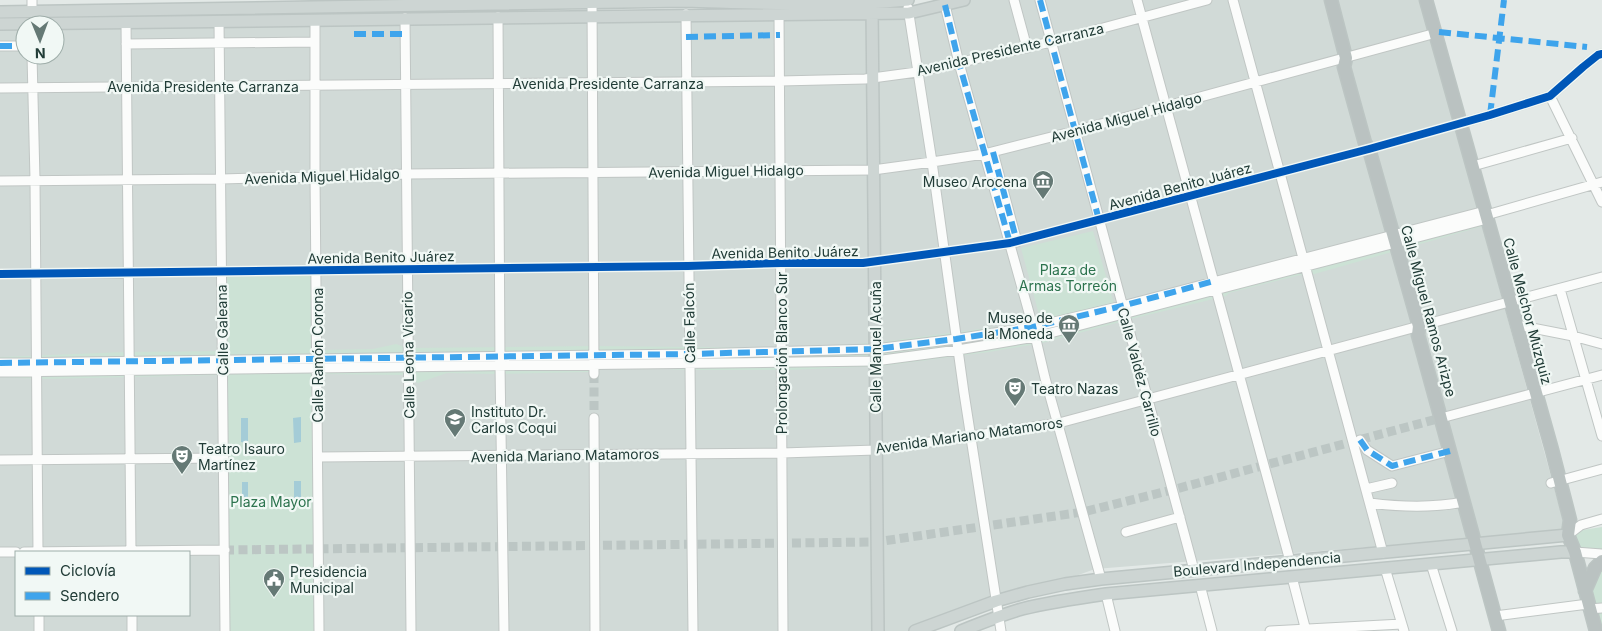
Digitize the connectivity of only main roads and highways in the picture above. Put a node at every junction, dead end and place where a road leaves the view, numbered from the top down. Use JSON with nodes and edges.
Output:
{"nodes":[{"id":1,"x":907,"y":0,"type":"edge"},
{"id":2,"x":964,"y":0,"type":"edge"},
{"id":3,"x":1331,"y":0,"type":"edge"},
{"id":4,"x":1426,"y":0,"type":"edge"},
{"id":5,"x":592,"y":1,"type":"edge"},
{"id":6,"x":686,"y":1,"type":"edge"},
{"id":7,"x":412,"y":2,"type":"edge"},
{"id":8,"x":438,"y":2,"type":"edge"},
{"id":9,"x":497,"y":2,"type":"edge"},
{"id":10,"x":291,"y":3,"type":"edge"},
{"id":11,"x":318,"y":3,"type":"edge"},
{"id":12,"x":218,"y":4,"type":"edge"},
{"id":13,"x":126,"y":5,"type":"edge"},
{"id":14,"x":32,"y":6,"type":"edge"},
{"id":15,"x":779,"y":6,"type":"edge"},
{"id":16,"x":872,"y":8,"type":"junction"},
{"id":17,"x":0,"y":12,"type":"edge"},
{"id":18,"x":218,"y":21,"type":"junction"},
{"id":19,"x":65,"y":23,"type":"edge"},
{"id":20,"x":0,"y":24,"type":"edge"},
{"id":21,"x":15,"y":24,"type":"edge"},
{"id":22,"x":1568,"y":536,"type":"junction"},
{"id":23,"x":1476,"y":544,"type":"junction"},
{"id":24,"x":1575,"y":552,"type":"junction"},
{"id":25,"x":1328,"y":558,"type":"junction"},
{"id":26,"x":1479,"y":559,"type":"junction"},
{"id":27,"x":1602,"y":561,"type":"edge"},
{"id":28,"x":1194,"y":570,"type":"junction"},
{"id":29,"x":1292,"y":577,"type":"junction"},
{"id":30,"x":1152,"y":590,"type":"junction"},
{"id":31,"x":1585,"y":591,"type":"junction"},
{"id":32,"x":1593,"y":607,"type":"edge"},
{"id":33,"x":1597,"y":628,"type":"edge"},
{"id":34,"x":878,"y":631,"type":"edge"},
{"id":35,"x":915,"y":631,"type":"edge"},
{"id":36,"x":960,"y":631,"type":"edge"},
{"id":37,"x":1499,"y":631,"type":"edge"}],
"edges":[{"from":1,"to":16,"type":"main road"},
{"from":2,"to":16,"type":"main road"},
{"from":3,"to":23,"type":"highway","name":"Calle Miguel Ramos Arizpe"},
{"from":4,"to":22,"type":"highway","name":"Calle Melchor Múzquiz"},
{"from":5,"to":6,"type":"main road"},
{"from":5,"to":9,"type":"main road"},
{"from":6,"to":15,"type":"main road"},
{"from":7,"to":8,"type":"main road"},
{"from":7,"to":11,"type":"main road"},
{"from":8,"to":9,"type":"main road"},
{"from":10,"to":11,"type":"main road"},
{"from":10,"to":12,"type":"main road"},
{"from":12,"to":13,"type":"main road"},
{"from":12,"to":18,"type":"main road","name":"Calle Galeana"},
{"from":13,"to":14,"type":"main road"},
{"from":14,"to":17,"type":"main road"},
{"from":15,"to":16,"type":"main road"},
{"from":15,"to":18,"type":"main road"},
{"from":16,"to":34,"type":"main road","name":"Calle Manuel Acuña"},
{"from":18,"to":19,"type":"main road"},
{"from":20,"to":21,"type":"main road"},
{"from":22,"to":23,"type":"main road","name":"Boulevard Independencia"},
{"from":22,"to":24,"type":"highway","name":"Calle Melchor Múzquiz"},
{"from":23,"to":25,"type":"main road","name":"Boulevard Independencia"},
{"from":23,"to":26,"type":"highway","name":"Calle Miguel Ramos Arizpe"},
{"from":24,"to":26,"type":"main road","name":"Boulevard Independencia"},
{"from":24,"to":31,"type":"highway","name":"Calle Melchor Múzquiz"},
{"from":25,"to":28,"type":"main road","name":"Boulevard Independencia"},
{"from":25,"to":29,"type":"main road"},
{"from":26,"to":29,"type":"main road","name":"Boulevard Independencia"},
{"from":26,"to":37,"type":"highway","name":"Calle Miguel Ramos Arizpe"},
{"from":27,"to":31,"type":"highway"},
{"from":28,"to":30,"type":"main road"},
{"from":28,"to":35,"type":"main road","name":"Boulevard Independencia"},
{"from":29,"to":30,"type":"main road","name":"Boulevard Independencia"},
{"from":30,"to":36,"type":"main road","name":"Boulevard Independencia"},
{"from":31,"to":32,"type":"highway","name":"Calle Melchor Múzquiz"},
{"from":32,"to":33,"type":"highway","name":"Calle Melchor Múzquiz"}]}
